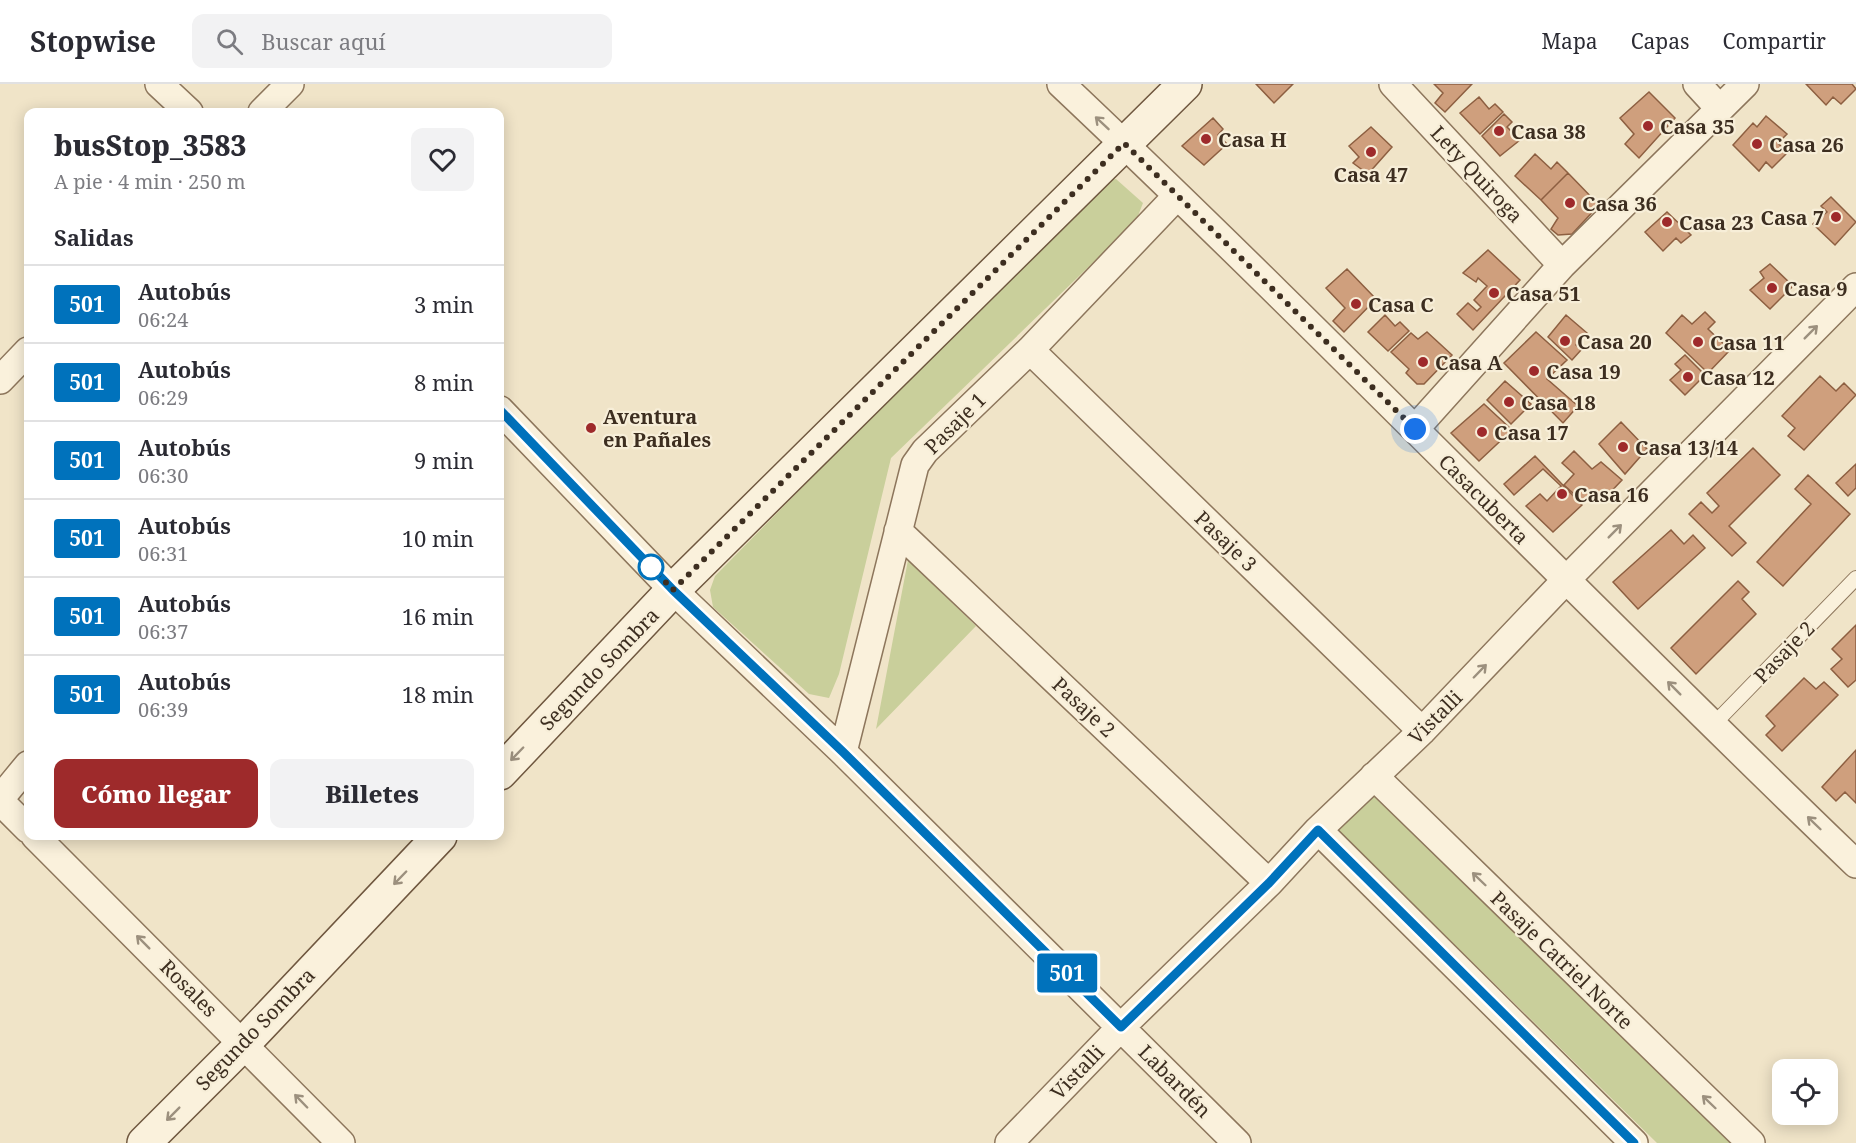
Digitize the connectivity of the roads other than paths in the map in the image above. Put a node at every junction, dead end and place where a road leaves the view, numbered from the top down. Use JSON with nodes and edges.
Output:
{"nodes":[{"id":1,"x":159,"y":84,"type":"edge"},
{"id":2,"x":290,"y":84,"type":"edge"},
{"id":3,"x":1061,"y":84,"type":"edge"},
{"id":4,"x":1185,"y":84,"type":"edge"},
{"id":5,"x":1393,"y":84,"type":"edge"},
{"id":6,"x":1697,"y":84,"type":"edge"},
{"id":7,"x":1745,"y":84,"type":"edge"},
{"id":8,"x":185,"y":108,"type":"edge"},
{"id":9,"x":266,"y":108,"type":"edge"},
{"id":10,"x":1719,"y":108,"type":"junction"},
{"id":11,"x":1124,"y":143,"type":"junction"},
{"id":12,"x":1177,"y":196,"type":"junction"},
{"id":13,"x":1562,"y":265,"type":"junction"},
{"id":14,"x":1856,"y":287,"type":"edge"},
{"id":15,"x":1030,"y":351,"type":"junction"},
{"id":16,"x":24,"y":355,"type":"edge"},
{"id":17,"x":0,"y":380,"type":"edge"},
{"id":18,"x":504,"y":414,"type":"edge"},
{"id":19,"x":1415,"y":429,"type":"junction"},
{"id":20,"x":898,"y":531,"type":"junction"},
{"id":21,"x":1856,"y":578,"type":"edge"},
{"id":22,"x":1565,"y":581,"type":"junction"},
{"id":23,"x":673,"y":590,"type":"junction"},
{"id":24,"x":1712,"y":726,"type":"junction"},
{"id":25,"x":1422,"y":731,"type":"junction"},
{"id":26,"x":843,"y":752,"type":"junction"},
{"id":27,"x":504,"y":769,"type":"edge"},
{"id":28,"x":24,"y":770,"type":"edge"},
{"id":29,"x":1374,"y":776,"type":"junction"},
{"id":30,"x":0,"y":800,"type":"edge"},
{"id":31,"x":24,"y":822,"type":"edge"},
{"id":32,"x":1318,"y":830,"type":"junction"},
{"id":33,"x":42,"y":840,"type":"edge"},
{"id":34,"x":436,"y":840,"type":"edge"},
{"id":35,"x":1856,"y":864,"type":"edge"},
{"id":36,"x":1269,"y":883,"type":"junction"},
{"id":37,"x":1121,"y":1027,"type":"junction"},
{"id":38,"x":244,"y":1043,"type":"junction"},
{"id":39,"x":144,"y":1143,"type":"edge"},
{"id":40,"x":341,"y":1143,"type":"edge"},
{"id":41,"x":1009,"y":1143,"type":"edge"},
{"id":42,"x":1237,"y":1143,"type":"edge"},
{"id":43,"x":1634,"y":1143,"type":"edge"},
{"id":44,"x":1751,"y":1143,"type":"edge"}],
"edges":[{"from":1,"to":8,"type":"street"},
{"from":2,"to":9,"type":"street"},
{"from":11,"to":3,"type":"street","name":"Casacuberta","one_way":true},
{"from":4,"to":11,"type":"street","name":"Segundo Sombra"},
{"from":5,"to":13,"type":"street","name":"Lety Quiroga"},
{"from":6,"to":10,"type":"street"},
{"from":7,"to":10,"type":"street"},
{"from":10,"to":13,"type":"street"},
{"from":11,"to":12,"type":"street","name":"Casacuberta"},
{"from":11,"to":23,"type":"street","name":"Segundo Sombra"},
{"from":12,"to":15,"type":"street","name":"Pasaje 1"},
{"from":12,"to":19,"type":"street","name":"Casacuberta"},
{"from":13,"to":19,"type":"street"},
{"from":22,"to":14,"type":"street","name":"Vistalli","one_way":true},
{"from":15,"to":20,"type":"street","name":"Pasaje 1"},
{"from":15,"to":25,"type":"street","name":"Pasaje 3"},
{"from":16,"to":17,"type":"street"},
{"from":18,"to":23,"type":"street","name":"Labardén"},
{"from":19,"to":22,"type":"street","name":"Casacuberta"},
{"from":20,"to":26,"type":"street","name":"Pasaje 1"},
{"from":20,"to":36,"type":"street","name":"Pasaje 2"},
{"from":21,"to":24,"type":"lane","name":"Pasaje 2"},
{"from":24,"to":22,"type":"street","name":"Casacuberta","one_way":true},
{"from":25,"to":22,"type":"street","name":"Vistalli","one_way":true},
{"from":23,"to":26,"type":"street","name":"Labardén"},
{"from":23,"to":27,"type":"street","name":"Segundo Sombra","one_way":true},
{"from":35,"to":24,"type":"street","name":"Casacuberta","one_way":true},
{"from":25,"to":29,"type":"street","name":"Vistalli"},
{"from":26,"to":37,"type":"street","name":"Labardén"},
{"from":28,"to":30,"type":"street"},
{"from":29,"to":32,"type":"street","name":"Vistalli"},
{"from":44,"to":29,"type":"street","name":"Pasaje Catriel Norte","one_way":true},
{"from":30,"to":31,"type":"street","name":"Rosales"},
{"from":32,"to":36,"type":"street","name":"Vistalli"},
{"from":32,"to":43,"type":"street"},
{"from":38,"to":33,"type":"street","name":"Rosales","one_way":true},
{"from":34,"to":38,"type":"street","name":"Segundo Sombra","one_way":true},
{"from":36,"to":37,"type":"street","name":"Vistalli"},
{"from":37,"to":41,"type":"street","name":"Vistalli"},
{"from":37,"to":42,"type":"street","name":"Labardén"},
{"from":38,"to":39,"type":"street","name":"Segundo Sombra","one_way":true},
{"from":40,"to":38,"type":"street","name":"Rosales","one_way":true}]}
